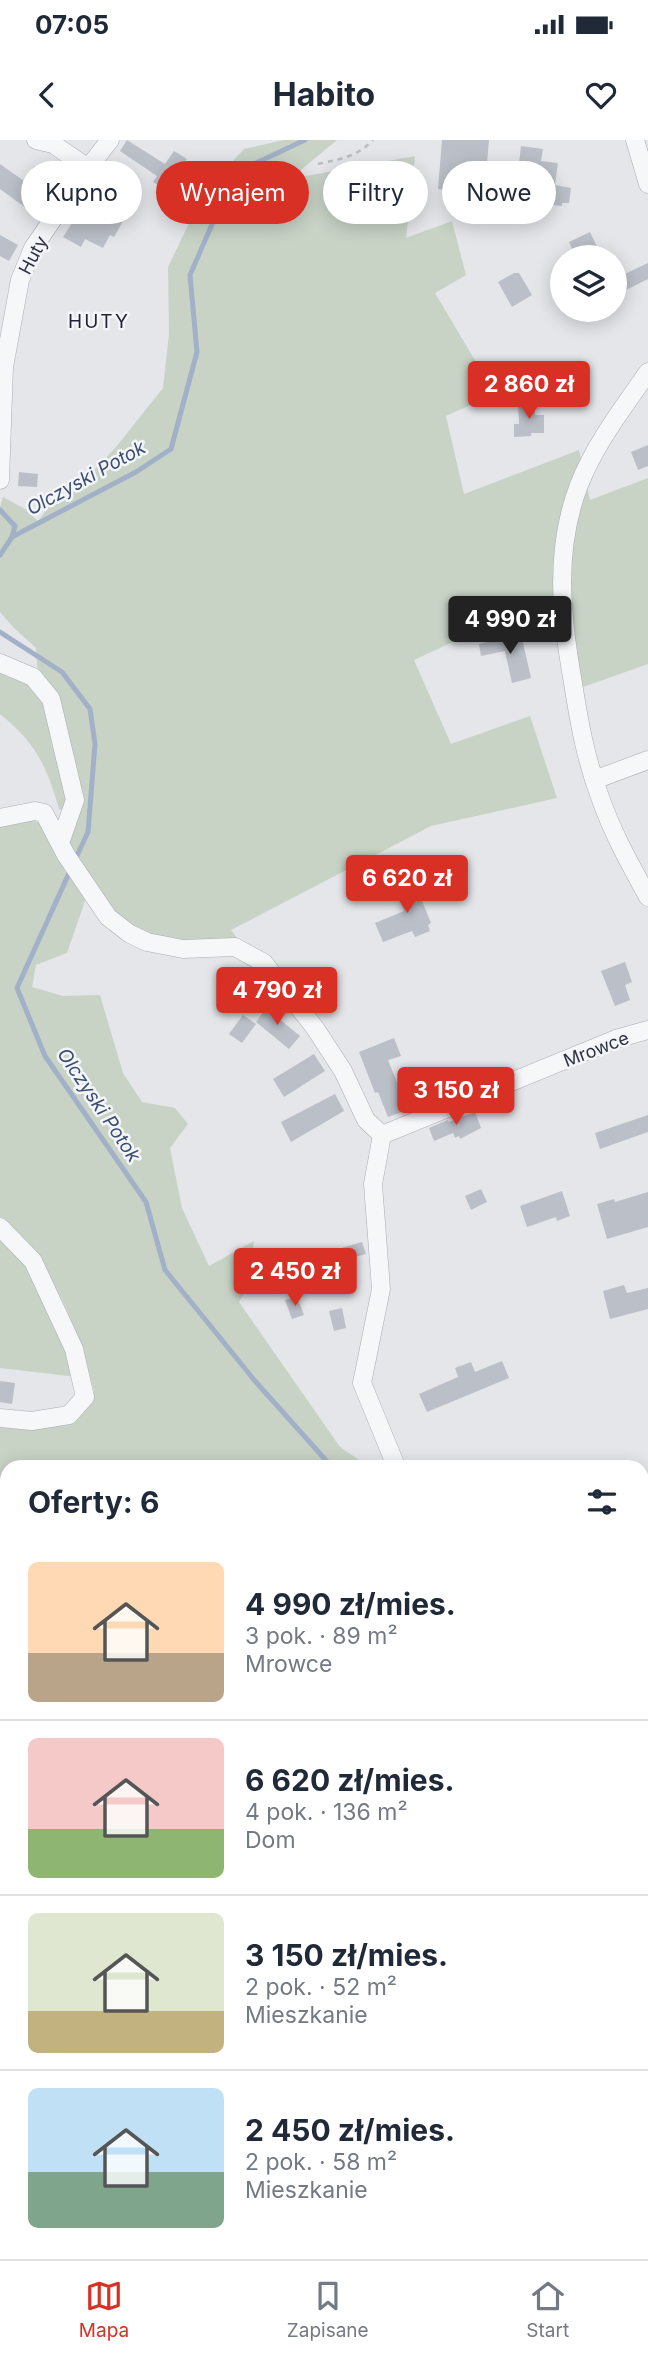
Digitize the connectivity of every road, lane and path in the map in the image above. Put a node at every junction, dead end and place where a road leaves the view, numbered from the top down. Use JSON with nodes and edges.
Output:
{"nodes":[{"id":1,"x":36,"y":140,"type":"edge"},
{"id":2,"x":110,"y":140,"type":"edge"},
{"id":3,"x":373,"y":140,"type":"edge"},
{"id":4,"x":635,"y":140,"type":"edge"},
{"id":5,"x":78,"y":161,"type":"edge"},
{"id":6,"x":94,"y":161,"type":"edge"},
{"id":7,"x":318,"y":164,"type":"dead end"},
{"id":8,"x":648,"y":184,"type":"edge"},
{"id":9,"x":50,"y":224,"type":"edge"},
{"id":10,"x":648,"y":372,"type":"edge"},
{"id":11,"x":0,"y":480,"type":"edge"},
{"id":12,"x":0,"y":663,"type":"edge"},
{"id":13,"x":648,"y":760,"type":"edge"},
{"id":14,"x":594,"y":780,"type":"junction"},
{"id":15,"x":0,"y":818,"type":"edge"},
{"id":16,"x":63,"y":849,"type":"junction"},
{"id":17,"x":648,"y":897,"type":"edge"},
{"id":18,"x":648,"y":1030,"type":"edge"},
{"id":19,"x":382,"y":1135,"type":"junction"},
{"id":20,"x":0,"y":1227,"type":"edge"},
{"id":21,"x":0,"y":1418,"type":"edge"},
{"id":22,"x":394,"y":1460,"type":"edge"}],
"edges":[{"from":1,"to":5,"type":"street"},
{"from":2,"to":6,"type":"street","name":"Huty"},
{"from":3,"to":7,"type":"path"},
{"from":4,"to":8,"type":"street"},
{"from":9,"to":11,"type":"street","name":"Huty"},
{"from":10,"to":14,"type":"street"},
{"from":12,"to":16,"type":"street"},
{"from":13,"to":14,"type":"street"},
{"from":14,"to":17,"type":"street"},
{"from":15,"to":16,"type":"street"},
{"from":16,"to":19,"type":"street"},
{"from":18,"to":19,"type":"street","name":"Mrowce"},
{"from":19,"to":22,"type":"street"},
{"from":20,"to":21,"type":"street"}]}
